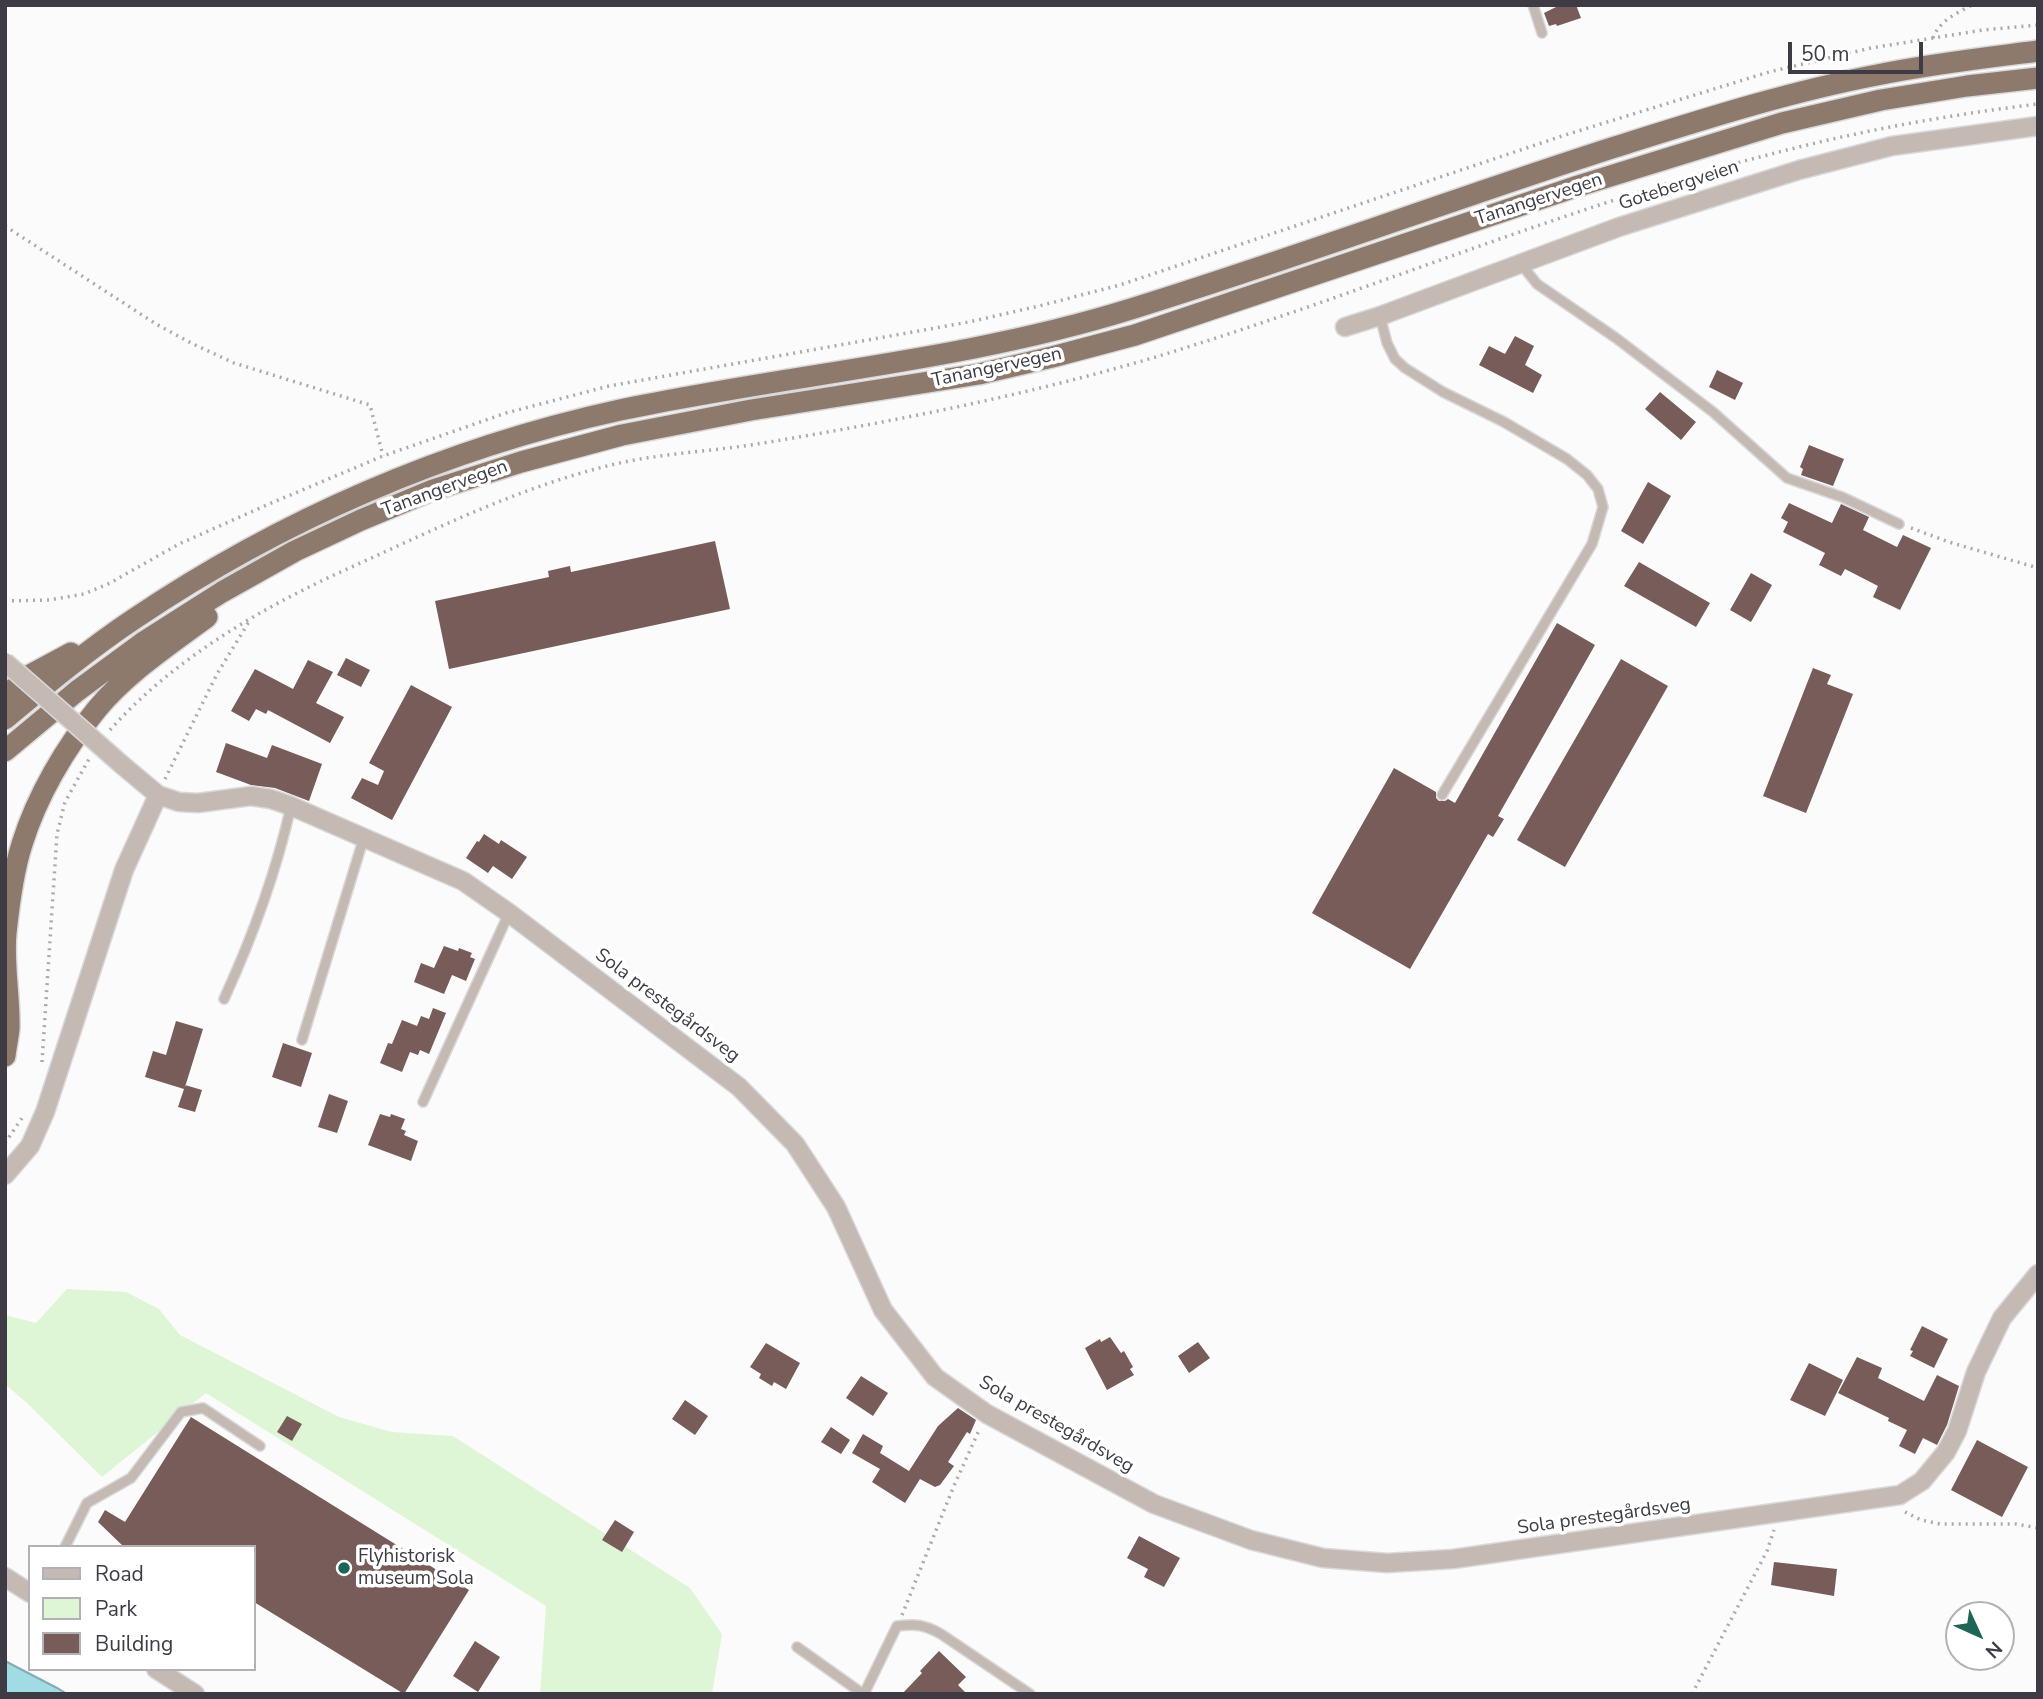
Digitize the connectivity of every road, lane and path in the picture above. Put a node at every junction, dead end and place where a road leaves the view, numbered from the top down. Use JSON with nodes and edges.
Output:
{"nodes":[{"id":1,"x":1533,"y":5,"type":"edge"},
{"id":2,"x":1972,"y":5,"type":"edge"},
{"id":3,"x":2038,"y":25,"type":"edge"},
{"id":4,"x":1542,"y":33,"type":"dead end"},
{"id":5,"x":1933,"y":38,"type":"junction"},
{"id":6,"x":2038,"y":51,"type":"edge"},
{"id":7,"x":2038,"y":78,"type":"edge"},
{"id":8,"x":2038,"y":104,"type":"edge"},
{"id":9,"x":2038,"y":126,"type":"edge"},
{"id":10,"x":5,"y":226,"type":"edge"},
{"id":11,"x":1521,"y":264,"type":"junction"},
{"id":12,"x":1380,"y":316,"type":"junction"},
{"id":13,"x":1345,"y":327,"type":"dead end"},
{"id":14,"x":383,"y":456,"type":"junction"},
{"id":15,"x":1899,"y":524,"type":"joint"},
{"id":16,"x":295,"y":551,"type":"junction"},
{"id":17,"x":2038,"y":568,"type":"edge"},
{"id":18,"x":5,"y":601,"type":"edge"},
{"id":19,"x":251,"y":618,"type":"junction"},
{"id":20,"x":131,"y":620,"type":"junction"},
{"id":21,"x":5,"y":662,"type":"edge"},
{"id":22,"x":5,"y":696,"type":"edge"},
{"id":23,"x":5,"y":719,"type":"edge"},
{"id":24,"x":104,"y":737,"type":"dead end"},
{"id":25,"x":5,"y":751,"type":"edge"},
{"id":26,"x":89,"y":758,"type":"dead end"},
{"id":27,"x":158,"y":795,"type":"junction"},
{"id":28,"x":1442,"y":795,"type":"dead end"},
{"id":29,"x":291,"y":806,"type":"junction"},
{"id":30,"x":364,"y":837,"type":"junction"},
{"id":31,"x":509,"y":913,"type":"junction"},
{"id":32,"x":224,"y":999,"type":"dead end"},
{"id":33,"x":302,"y":1040,"type":"dead end"},
{"id":34,"x":5,"y":1056,"type":"edge"},
{"id":35,"x":41,"y":1070,"type":"dead end"},
{"id":36,"x":423,"y":1102,"type":"dead end"},
{"id":37,"x":26,"y":1111,"type":"dead end"},
{"id":38,"x":5,"y":1143,"type":"edge"},
{"id":39,"x":5,"y":1175,"type":"edge"},
{"id":40,"x":2038,"y":1274,"type":"edge"},
{"id":41,"x":987,"y":1414,"type":"junction"},
{"id":42,"x":260,"y":1446,"type":"dead end"},
{"id":43,"x":1882,"y":1498,"type":"junction"},
{"id":44,"x":1780,"y":1513,"type":"junction"},
{"id":45,"x":2038,"y":1528,"type":"edge"},
{"id":46,"x":66,"y":1545,"type":"edge"},
{"id":47,"x":5,"y":1577,"type":"edge"},
{"id":48,"x":28,"y":1592,"type":"edge"},
{"id":49,"x":897,"y":1626,"type":"junction"},
{"id":50,"x":797,"y":1647,"type":"dead end"},
{"id":51,"x":159,"y":1671,"type":"edge"},
{"id":52,"x":195,"y":1694,"type":"edge"},
{"id":53,"x":864,"y":1694,"type":"edge"},
{"id":54,"x":1030,"y":1694,"type":"edge"},
{"id":55,"x":1692,"y":1694,"type":"edge"}],
"edges":[{"from":1,"to":4,"type":"lane"},
{"from":2,"to":5,"type":"path"},
{"from":3,"to":5,"type":"path"},
{"from":5,"to":14,"type":"path"},
{"from":6,"to":20,"type":"highway","name":"Tanangervegen"},
{"from":7,"to":16,"type":"highway","name":"Tanangervegen"},
{"from":8,"to":19,"type":"path"},
{"from":9,"to":11,"type":"street","name":"Gotebergveien"},
{"from":10,"to":14,"type":"path"},
{"from":11,"to":12,"type":"street","name":"Gotebergveien"},
{"from":11,"to":15,"type":"lane"},
{"from":12,"to":13,"type":"street","name":"Gotebergveien"},
{"from":12,"to":28,"type":"lane"},
{"from":14,"to":18,"type":"path"},
{"from":15,"to":17,"type":"path"},
{"from":16,"to":25,"type":"highway","name":"Tanangervegen"},
{"from":16,"to":34,"type":"highway"},
{"from":19,"to":24,"type":"path"},
{"from":19,"to":27,"type":"path"},
{"from":20,"to":22,"type":"highway"},
{"from":20,"to":23,"type":"highway","name":"Tanangervegen"},
{"from":21,"to":27,"type":"street","bridge":true},
{"from":26,"to":35,"type":"path"},
{"from":27,"to":29,"type":"street","name":"Sola prestegårdsveg"},
{"from":27,"to":39,"type":"street"},
{"from":29,"to":30,"type":"street","name":"Sola prestegårdsveg"},
{"from":29,"to":32,"type":"lane"},
{"from":30,"to":31,"type":"street","name":"Sola prestegårdsveg"},
{"from":30,"to":33,"type":"lane"},
{"from":31,"to":36,"type":"lane"},
{"from":31,"to":41,"type":"street","name":"Sola prestegårdsveg"},
{"from":37,"to":38,"type":"path"},
{"from":40,"to":43,"type":"street","name":"Sola prestegårdsveg"},
{"from":41,"to":44,"type":"street","name":"Sola prestegårdsveg"},
{"from":41,"to":49,"type":"path"},
{"from":42,"to":46,"type":"lane"},
{"from":43,"to":44,"type":"street","name":"Sola prestegårdsveg"},
{"from":43,"to":45,"type":"path"},
{"from":44,"to":55,"type":"path"},
{"from":47,"to":48,"type":"street"},
{"from":49,"to":53,"type":"lane"},
{"from":49,"to":54,"type":"lane"},
{"from":50,"to":53,"type":"lane"},
{"from":51,"to":52,"type":"street"}]}
